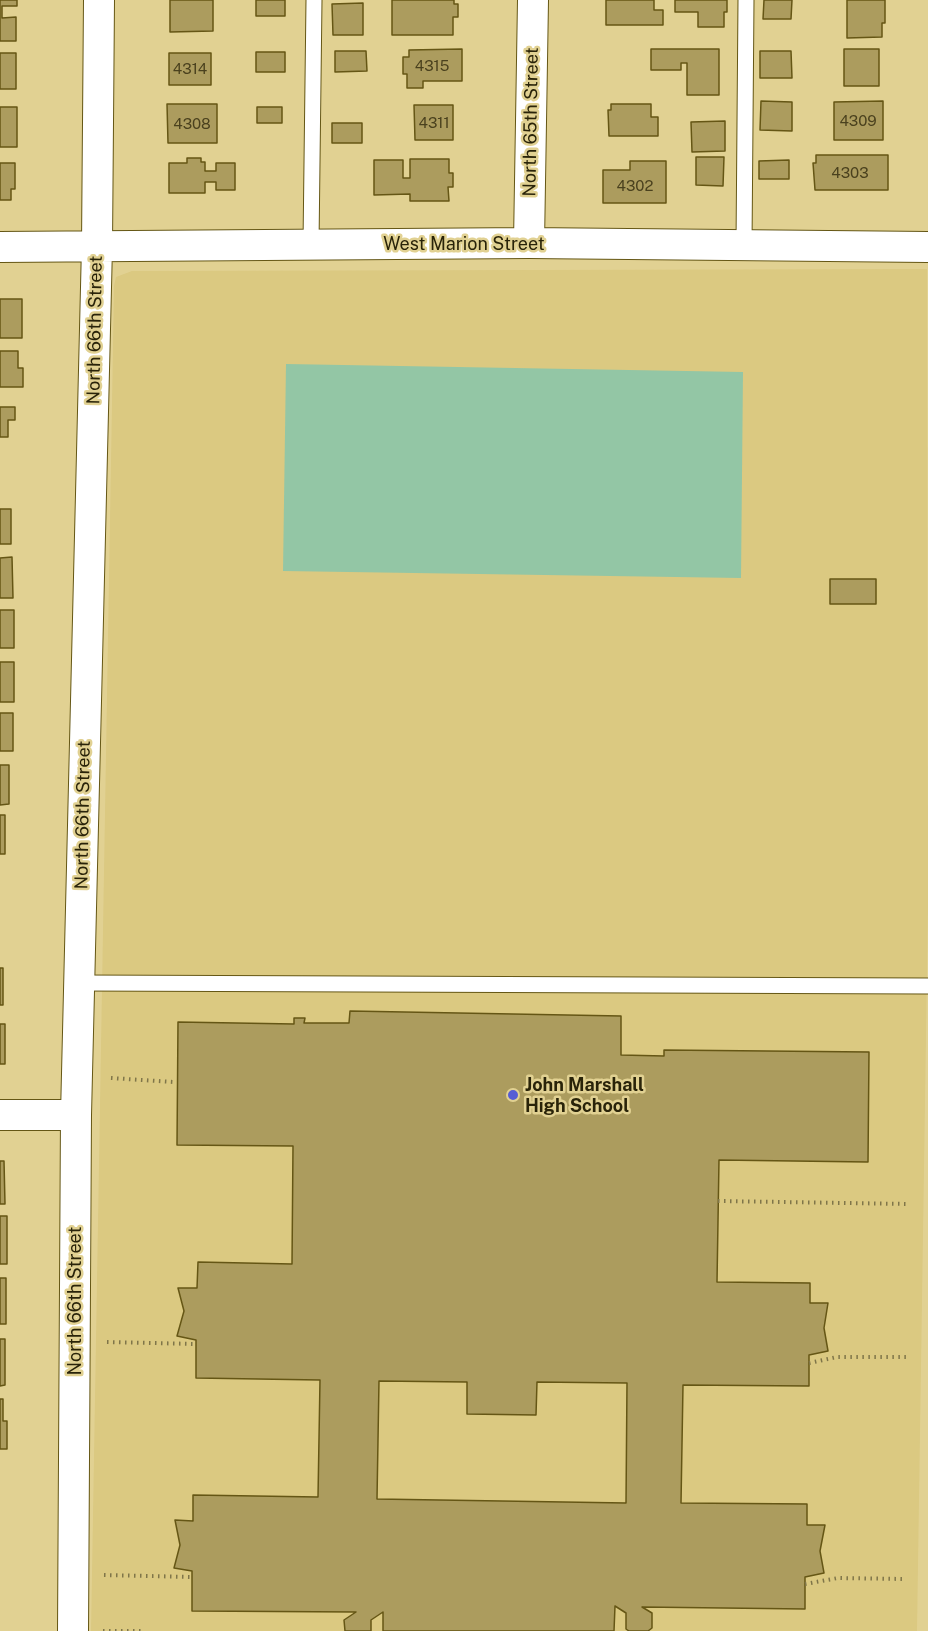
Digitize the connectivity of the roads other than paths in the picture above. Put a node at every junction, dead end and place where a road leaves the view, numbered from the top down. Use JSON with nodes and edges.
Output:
{"nodes":[{"id":1,"x":99,"y":0,"type":"edge"},
{"id":2,"x":314,"y":0,"type":"edge"},
{"id":3,"x":533,"y":0,"type":"edge"},
{"id":4,"x":746,"y":0,"type":"edge"},
{"id":5,"x":529,"y":243,"type":"junction"},
{"id":6,"x":311,"y":244,"type":"junction"},
{"id":7,"x":744,"y":245,"type":"junction"},
{"id":8,"x":96,"y":246,"type":"junction"},
{"id":9,"x":0,"y":247,"type":"edge"},
{"id":10,"x":928,"y":247,"type":"edge"},
{"id":11,"x":79,"y":983,"type":"junction"},
{"id":12,"x":928,"y":986,"type":"edge"},
{"id":13,"x":0,"y":1115,"type":"edge"},
{"id":14,"x":76,"y":1115,"type":"junction"},
{"id":15,"x":73,"y":1631,"type":"edge"}],
"edges":[{"from":1,"to":8,"type":"street","name":"North 66th Street"},
{"from":2,"to":6,"type":"lane"},
{"from":3,"to":5,"type":"street","name":"North 65th Street"},
{"from":4,"to":7,"type":"lane"},
{"from":5,"to":6,"type":"street","name":"West Marion Street"},
{"from":5,"to":7,"type":"street","name":"West Marion Street"},
{"from":6,"to":8,"type":"street","name":"West Marion Street"},
{"from":7,"to":10,"type":"street","name":"West Marion Street"},
{"from":8,"to":9,"type":"street","name":"West Marion Street"},
{"from":8,"to":11,"type":"street","name":"North 66th Street"},
{"from":11,"to":12,"type":"lane"},
{"from":11,"to":14,"type":"street","name":"North 66th Street"},
{"from":13,"to":14,"type":"street"},
{"from":14,"to":15,"type":"street","name":"North 66th Street"}]}
